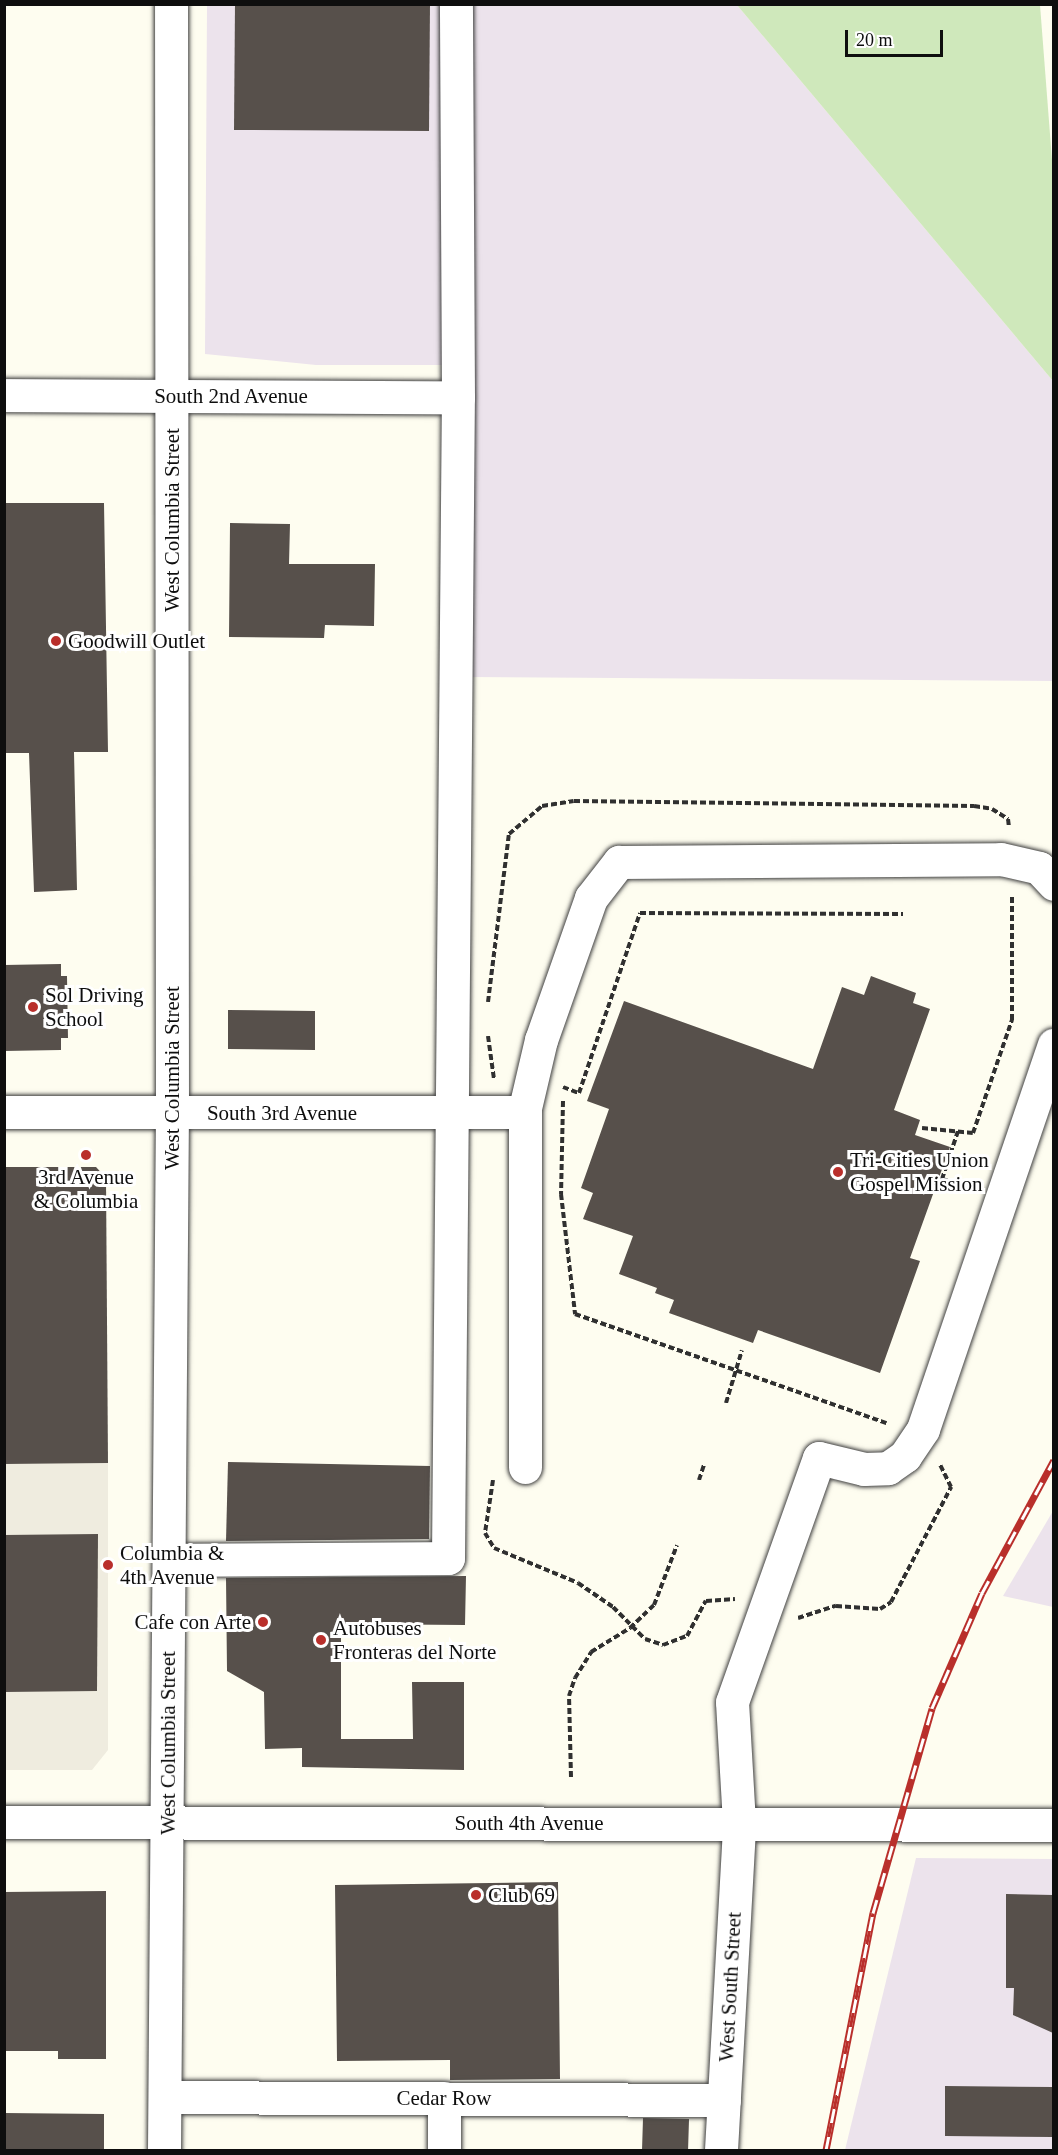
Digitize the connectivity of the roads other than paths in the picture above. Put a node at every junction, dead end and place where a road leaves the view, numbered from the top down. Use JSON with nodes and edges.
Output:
{"nodes":[{"id":1,"x":171,"y":4,"type":"edge"},
{"id":2,"x":456,"y":4,"type":"edge"},
{"id":3,"x":4,"y":395,"type":"edge"},
{"id":4,"x":171,"y":396,"type":"junction"},
{"id":5,"x":458,"y":397,"type":"junction"},
{"id":6,"x":1053,"y":884,"type":"edge"},
{"id":7,"x":1053,"y":1045,"type":"edge"},
{"id":8,"x":4,"y":1112,"type":"edge"},
{"id":9,"x":524,"y":1112,"type":"junction"},
{"id":10,"x":172,"y":1113,"type":"junction"},
{"id":11,"x":452,"y":1113,"type":"junction"},
{"id":12,"x":525,"y":1467,"type":"dead end"},
{"id":13,"x":169,"y":1560,"type":"junction"},
{"id":14,"x":4,"y":1822,"type":"edge"},
{"id":15,"x":739,"y":1823,"type":"junction"},
{"id":16,"x":167,"y":1824,"type":"junction"},
{"id":17,"x":1053,"y":1825,"type":"edge"},
{"id":18,"x":165,"y":2097,"type":"junction"},
{"id":19,"x":444,"y":2098,"type":"junction"},
{"id":20,"x":724,"y":2100,"type":"junction"},
{"id":21,"x":164,"y":2151,"type":"edge"},
{"id":22,"x":444,"y":2151,"type":"edge"},
{"id":23,"x":721,"y":2151,"type":"edge"}],
"edges":[{"from":1,"to":4,"type":"street","name":"West Columbia Street"},
{"from":2,"to":5,"type":"street"},
{"from":3,"to":4,"type":"street","name":"South 2nd Avenue"},
{"from":4,"to":5,"type":"street","name":"South 2nd Avenue"},
{"from":4,"to":10,"type":"street","name":"West Columbia Street"},
{"from":5,"to":11,"type":"street"},
{"from":6,"to":9,"type":"street"},
{"from":7,"to":15,"type":"street","name":"West South Street"},
{"from":8,"to":10,"type":"street","name":"South 3rd Avenue"},
{"from":9,"to":11,"type":"street","name":"South 3rd Avenue"},
{"from":9,"to":12,"type":"street"},
{"from":10,"to":11,"type":"street","name":"South 3rd Avenue"},
{"from":10,"to":13,"type":"street","name":"West Columbia Street"},
{"from":11,"to":13,"type":"street"},
{"from":13,"to":16,"type":"street","name":"West Columbia Street"},
{"from":14,"to":16,"type":"street","name":"South 4th Avenue"},
{"from":15,"to":16,"type":"street","name":"South 4th Avenue"},
{"from":15,"to":17,"type":"street","name":"South 4th Avenue"},
{"from":15,"to":20,"type":"street","name":"West South Street"},
{"from":16,"to":18,"type":"street","name":"West Columbia Street"},
{"from":18,"to":19,"type":"street","name":"Cedar Row"},
{"from":18,"to":21,"type":"street","name":"West Columbia Street"},
{"from":19,"to":20,"type":"street","name":"Cedar Row"},
{"from":19,"to":22,"type":"street"},
{"from":20,"to":23,"type":"street","name":"West South Street"}]}
